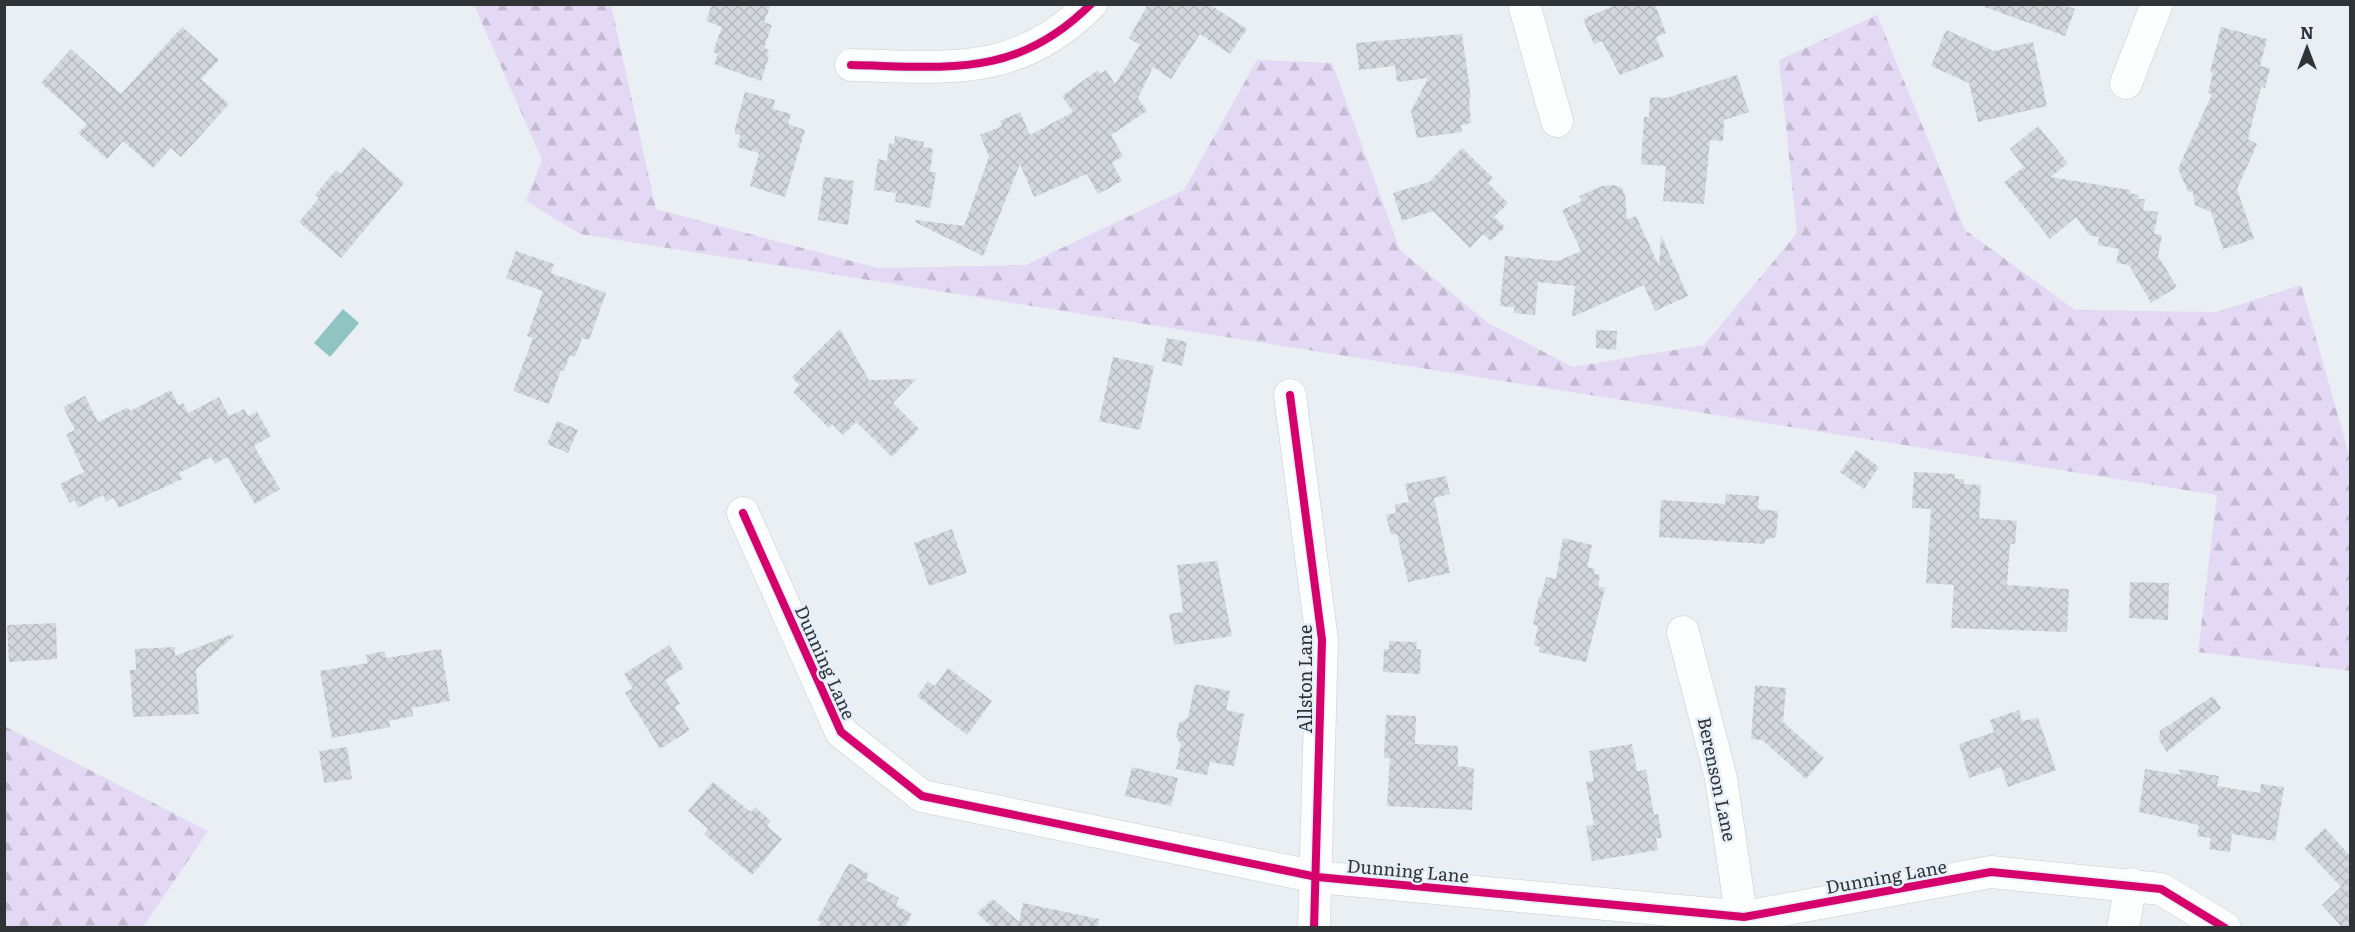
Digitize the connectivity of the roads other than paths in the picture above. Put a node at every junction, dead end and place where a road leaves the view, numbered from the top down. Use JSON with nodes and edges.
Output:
{"nodes":[{"id":1,"x":1091,"y":4,"type":"edge"},
{"id":2,"x":1524,"y":4,"type":"edge"},
{"id":3,"x":2157,"y":4,"type":"edge"},
{"id":4,"x":851,"y":65,"type":"dead end"},
{"id":5,"x":2126,"y":83,"type":"dead end"},
{"id":6,"x":1557,"y":121,"type":"dead end"},
{"id":7,"x":1290,"y":396,"type":"dead end"},
{"id":8,"x":743,"y":513,"type":"dead end"},
{"id":9,"x":1683,"y":632,"type":"dead end"},
{"id":10,"x":1317,"y":877,"type":"junction"},
{"id":11,"x":2131,"y":884,"type":"junction"},
{"id":12,"x":1743,"y":922,"type":"edge"},
{"id":13,"x":1314,"y":927,"type":"edge"},
{"id":14,"x":2123,"y":927,"type":"edge"},
{"id":15,"x":2225,"y":927,"type":"edge"}],
"edges":[{"from":1,"to":4,"type":"street"},
{"from":2,"to":6,"type":"street"},
{"from":3,"to":5,"type":"street"},
{"from":7,"to":10,"type":"street","name":"Allston Lane"},
{"from":8,"to":10,"type":"street","name":"Dunning Lane"},
{"from":9,"to":12,"type":"street","name":"Berenson Lane"},
{"from":10,"to":12,"type":"street","name":"Dunning Lane"},
{"from":10,"to":13,"type":"street","name":"Allston Lane"},
{"from":11,"to":12,"type":"street","name":"Dunning Lane"},
{"from":11,"to":14,"type":"street"},
{"from":11,"to":15,"type":"street","name":"Dunning Lane"}]}
